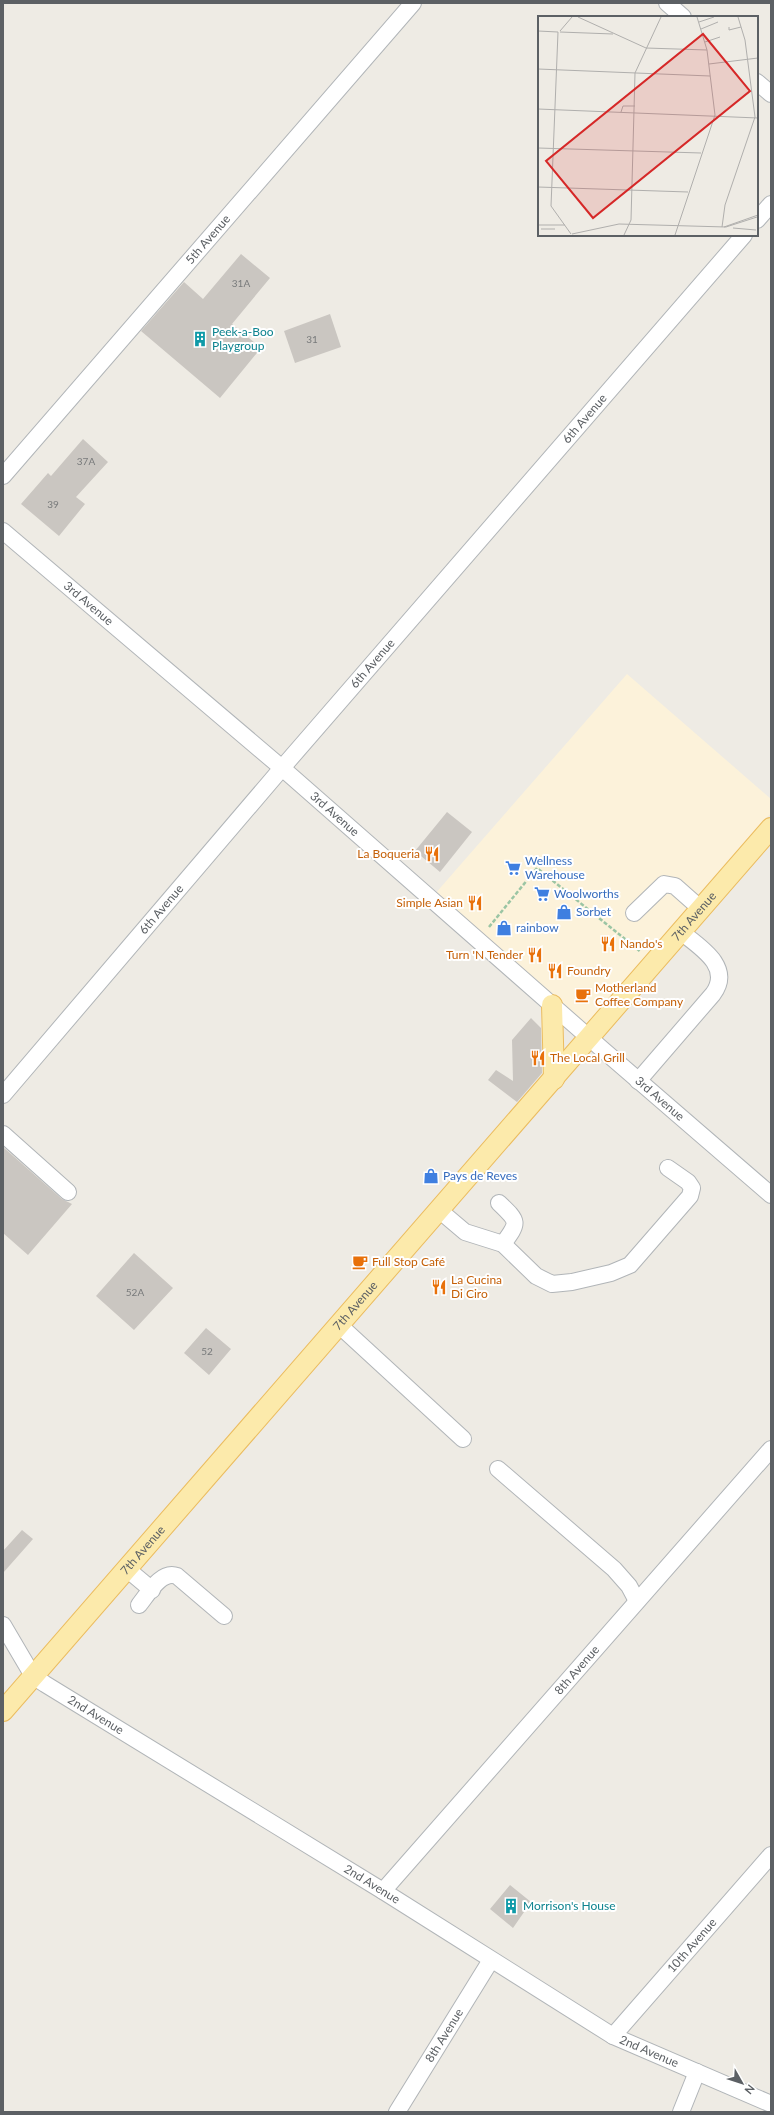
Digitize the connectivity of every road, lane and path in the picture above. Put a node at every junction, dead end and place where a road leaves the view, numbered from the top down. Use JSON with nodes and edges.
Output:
{"nodes":[{"id":1,"x":413,"y":3,"type":"edge"},
{"id":2,"x":667,"y":3,"type":"edge"},
{"id":3,"x":682,"y":16,"type":"edge"},
{"id":4,"x":758,"y":83,"type":"edge"},
{"id":5,"x":771,"y":94,"type":"edge"},
{"id":6,"x":771,"y":204,"type":"edge"},
{"id":7,"x":758,"y":219,"type":"edge"},
{"id":8,"x":743,"y":236,"type":"edge"},
{"id":9,"x":3,"y":476,"type":"edge"},
{"id":10,"x":3,"y":531,"type":"edge"},
{"id":11,"x":282,"y":768,"type":"junction"},
{"id":12,"x":771,"y":828,"type":"edge"},
{"id":13,"x":701,"y":909,"type":"junction"},
{"id":14,"x":634,"y":913,"type":"dead end"},
{"id":15,"x":489,"y":927,"type":"dead end"},
{"id":16,"x":681,"y":932,"type":"junction"},
{"id":17,"x":645,"y":955,"type":"dead end"},
{"id":18,"x":552,"y":1005,"type":"junction"},
{"id":19,"x":589,"y":1038,"type":"junction"},
{"id":20,"x":554,"y":1079,"type":"junction"},
{"id":21,"x":638,"y":1081,"type":"junction"},
{"id":22,"x":3,"y":1095,"type":"edge"},
{"id":23,"x":3,"y":1134,"type":"edge"},
{"id":24,"x":668,"y":1168,"type":"dead end"},
{"id":25,"x":68,"y":1192,"type":"dead end"},
{"id":26,"x":771,"y":1195,"type":"edge"},
{"id":27,"x":499,"y":1203,"type":"dead end"},
{"id":28,"x":439,"y":1210,"type":"junction"},
{"id":29,"x":503,"y":1244,"type":"junction"},
{"id":30,"x":339,"y":1325,"type":"junction"},
{"id":31,"x":463,"y":1439,"type":"dead end"},
{"id":32,"x":771,"y":1449,"type":"edge"},
{"id":33,"x":498,"y":1469,"type":"dead end"},
{"id":34,"x":127,"y":1569,"type":"junction"},
{"id":35,"x":152,"y":1590,"type":"junction"},
{"id":36,"x":637,"y":1601,"type":"junction"},
{"id":37,"x":139,"y":1605,"type":"dead end"},
{"id":38,"x":224,"y":1616,"type":"dead end"},
{"id":39,"x":3,"y":1625,"type":"edge"},
{"id":40,"x":33,"y":1676,"type":"junction"},
{"id":41,"x":3,"y":1711,"type":"edge"},
{"id":42,"x":771,"y":1855,"type":"edge"},
{"id":43,"x":383,"y":1891,"type":"junction"},
{"id":44,"x":491,"y":1960,"type":"junction"},
{"id":45,"x":613,"y":2036,"type":"junction"},
{"id":46,"x":698,"y":2072,"type":"junction"},
{"id":47,"x":771,"y":2104,"type":"edge"},
{"id":48,"x":397,"y":2112,"type":"edge"},
{"id":49,"x":681,"y":2112,"type":"edge"}],
"edges":[{"from":1,"to":9,"type":"street","name":"5th Avenue"},
{"from":2,"to":3,"type":"street"},
{"from":4,"to":5,"type":"street"},
{"from":6,"to":7,"type":"street"},
{"from":8,"to":11,"type":"street","name":"6th Avenue"},
{"from":10,"to":11,"type":"street","name":"3rd Avenue"},
{"from":11,"to":18,"type":"street","name":"3rd Avenue"},
{"from":11,"to":22,"type":"street","name":"6th Avenue"},
{"from":12,"to":13,"type":"main road","name":"7th Avenue"},
{"from":13,"to":14,"type":"street"},
{"from":13,"to":16,"type":"main road","name":"7th Avenue"},
{"from":15,"to":17,"type":"path"},
{"from":16,"to":19,"type":"main road","name":"7th Avenue"},
{"from":16,"to":21,"type":"street"},
{"from":18,"to":19,"type":"street","name":"3rd Avenue"},
{"from":18,"to":20,"type":"main road"},
{"from":19,"to":20,"type":"main road","name":"7th Avenue"},
{"from":19,"to":21,"type":"street","name":"3rd Avenue"},
{"from":20,"to":28,"type":"main road","name":"7th Avenue"},
{"from":21,"to":26,"type":"street","name":"3rd Avenue"},
{"from":23,"to":25,"type":"street"},
{"from":24,"to":29,"type":"street"},
{"from":27,"to":29,"type":"street"},
{"from":28,"to":29,"type":"street"},
{"from":28,"to":30,"type":"main road","name":"7th Avenue"},
{"from":30,"to":31,"type":"street"},
{"from":30,"to":34,"type":"main road","name":"7th Avenue"},
{"from":32,"to":36,"type":"street","name":"8th Avenue"},
{"from":33,"to":36,"type":"street"},
{"from":34,"to":35,"type":"street"},
{"from":34,"to":40,"type":"main road","name":"7th Avenue"},
{"from":35,"to":37,"type":"street"},
{"from":35,"to":38,"type":"street"},
{"from":36,"to":43,"type":"street","name":"8th Avenue"},
{"from":39,"to":40,"type":"street","name":"2nd Avenue"},
{"from":40,"to":41,"type":"main road","name":"7th Avenue"},
{"from":40,"to":43,"type":"street","name":"2nd Avenue"},
{"from":42,"to":45,"type":"street","name":"10th Avenue"},
{"from":43,"to":44,"type":"street","name":"2nd Avenue"},
{"from":44,"to":45,"type":"street","name":"2nd Avenue"},
{"from":44,"to":48,"type":"street","name":"8th Avenue"},
{"from":45,"to":46,"type":"street","name":"2nd Avenue"},
{"from":46,"to":47,"type":"street","name":"2nd Avenue"},
{"from":46,"to":49,"type":"street"}]}
